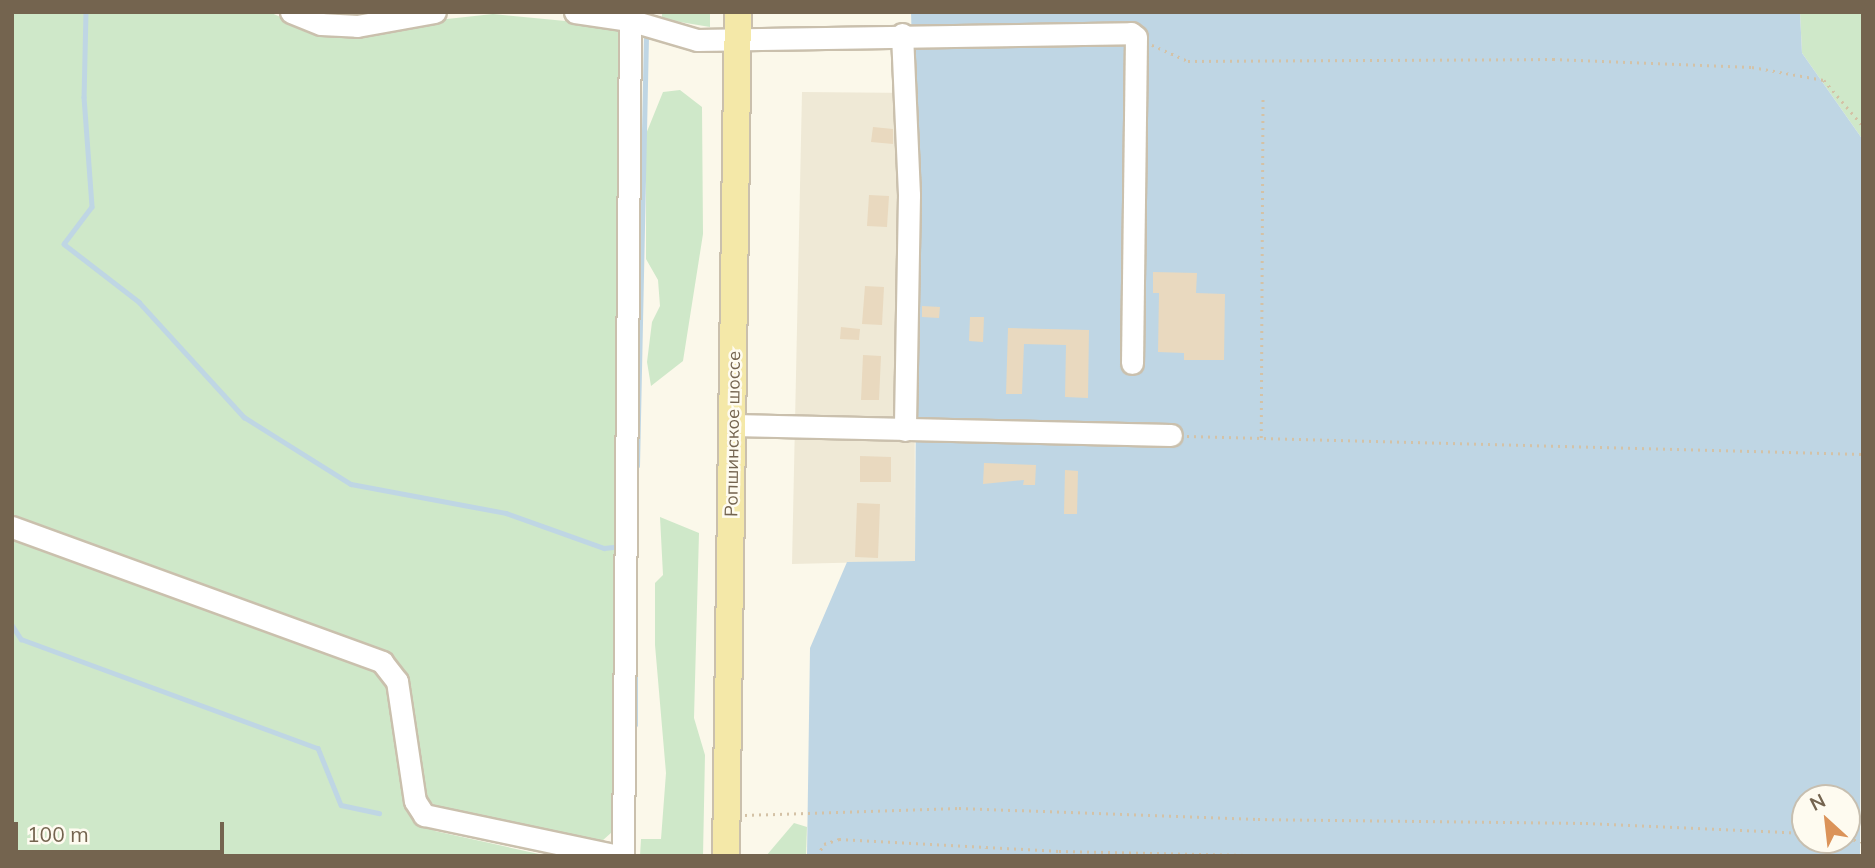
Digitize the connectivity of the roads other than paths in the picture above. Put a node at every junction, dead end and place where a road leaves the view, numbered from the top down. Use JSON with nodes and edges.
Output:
{"nodes":[{"id":1,"x":291,"y":12,"type":"edge"},
{"id":2,"x":435,"y":12,"type":"edge"},
{"id":3,"x":575,"y":12,"type":"edge"},
{"id":4,"x":738,"y":12,"type":"edge"},
{"id":5,"x":630,"y":16,"type":"edge"},
{"id":6,"x":902,"y":34,"type":"junction"},
{"id":7,"x":737,"y":39,"type":"junction"},
{"id":8,"x":1132,"y":363,"type":"dead end"},
{"id":9,"x":733,"y":425,"type":"junction"},
{"id":10,"x":905,"y":430,"type":"junction"},
{"id":11,"x":1171,"y":435,"type":"road end"},
{"id":12,"x":12,"y":527,"type":"edge"},
{"id":13,"x":621,"y":856,"type":"edge"},
{"id":14,"x":726,"y":856,"type":"edge"}],
"edges":[{"from":1,"to":2,"type":"street"},
{"from":3,"to":5,"type":"street"},
{"from":4,"to":7,"type":"main road","name":"Ропшинское шоссе"},
{"from":5,"to":7,"type":"street"},
{"from":5,"to":13,"type":"street"},
{"from":6,"to":7,"type":"street"},
{"from":6,"to":8,"type":"street"},
{"from":6,"to":10,"type":"street"},
{"from":7,"to":9,"type":"main road","name":"Ропшинское шоссе"},
{"from":9,"to":10,"type":"street"},
{"from":9,"to":14,"type":"main road","name":"Ропшинское шоссе"},
{"from":10,"to":11,"type":"street"},
{"from":12,"to":13,"type":"street"}]}
